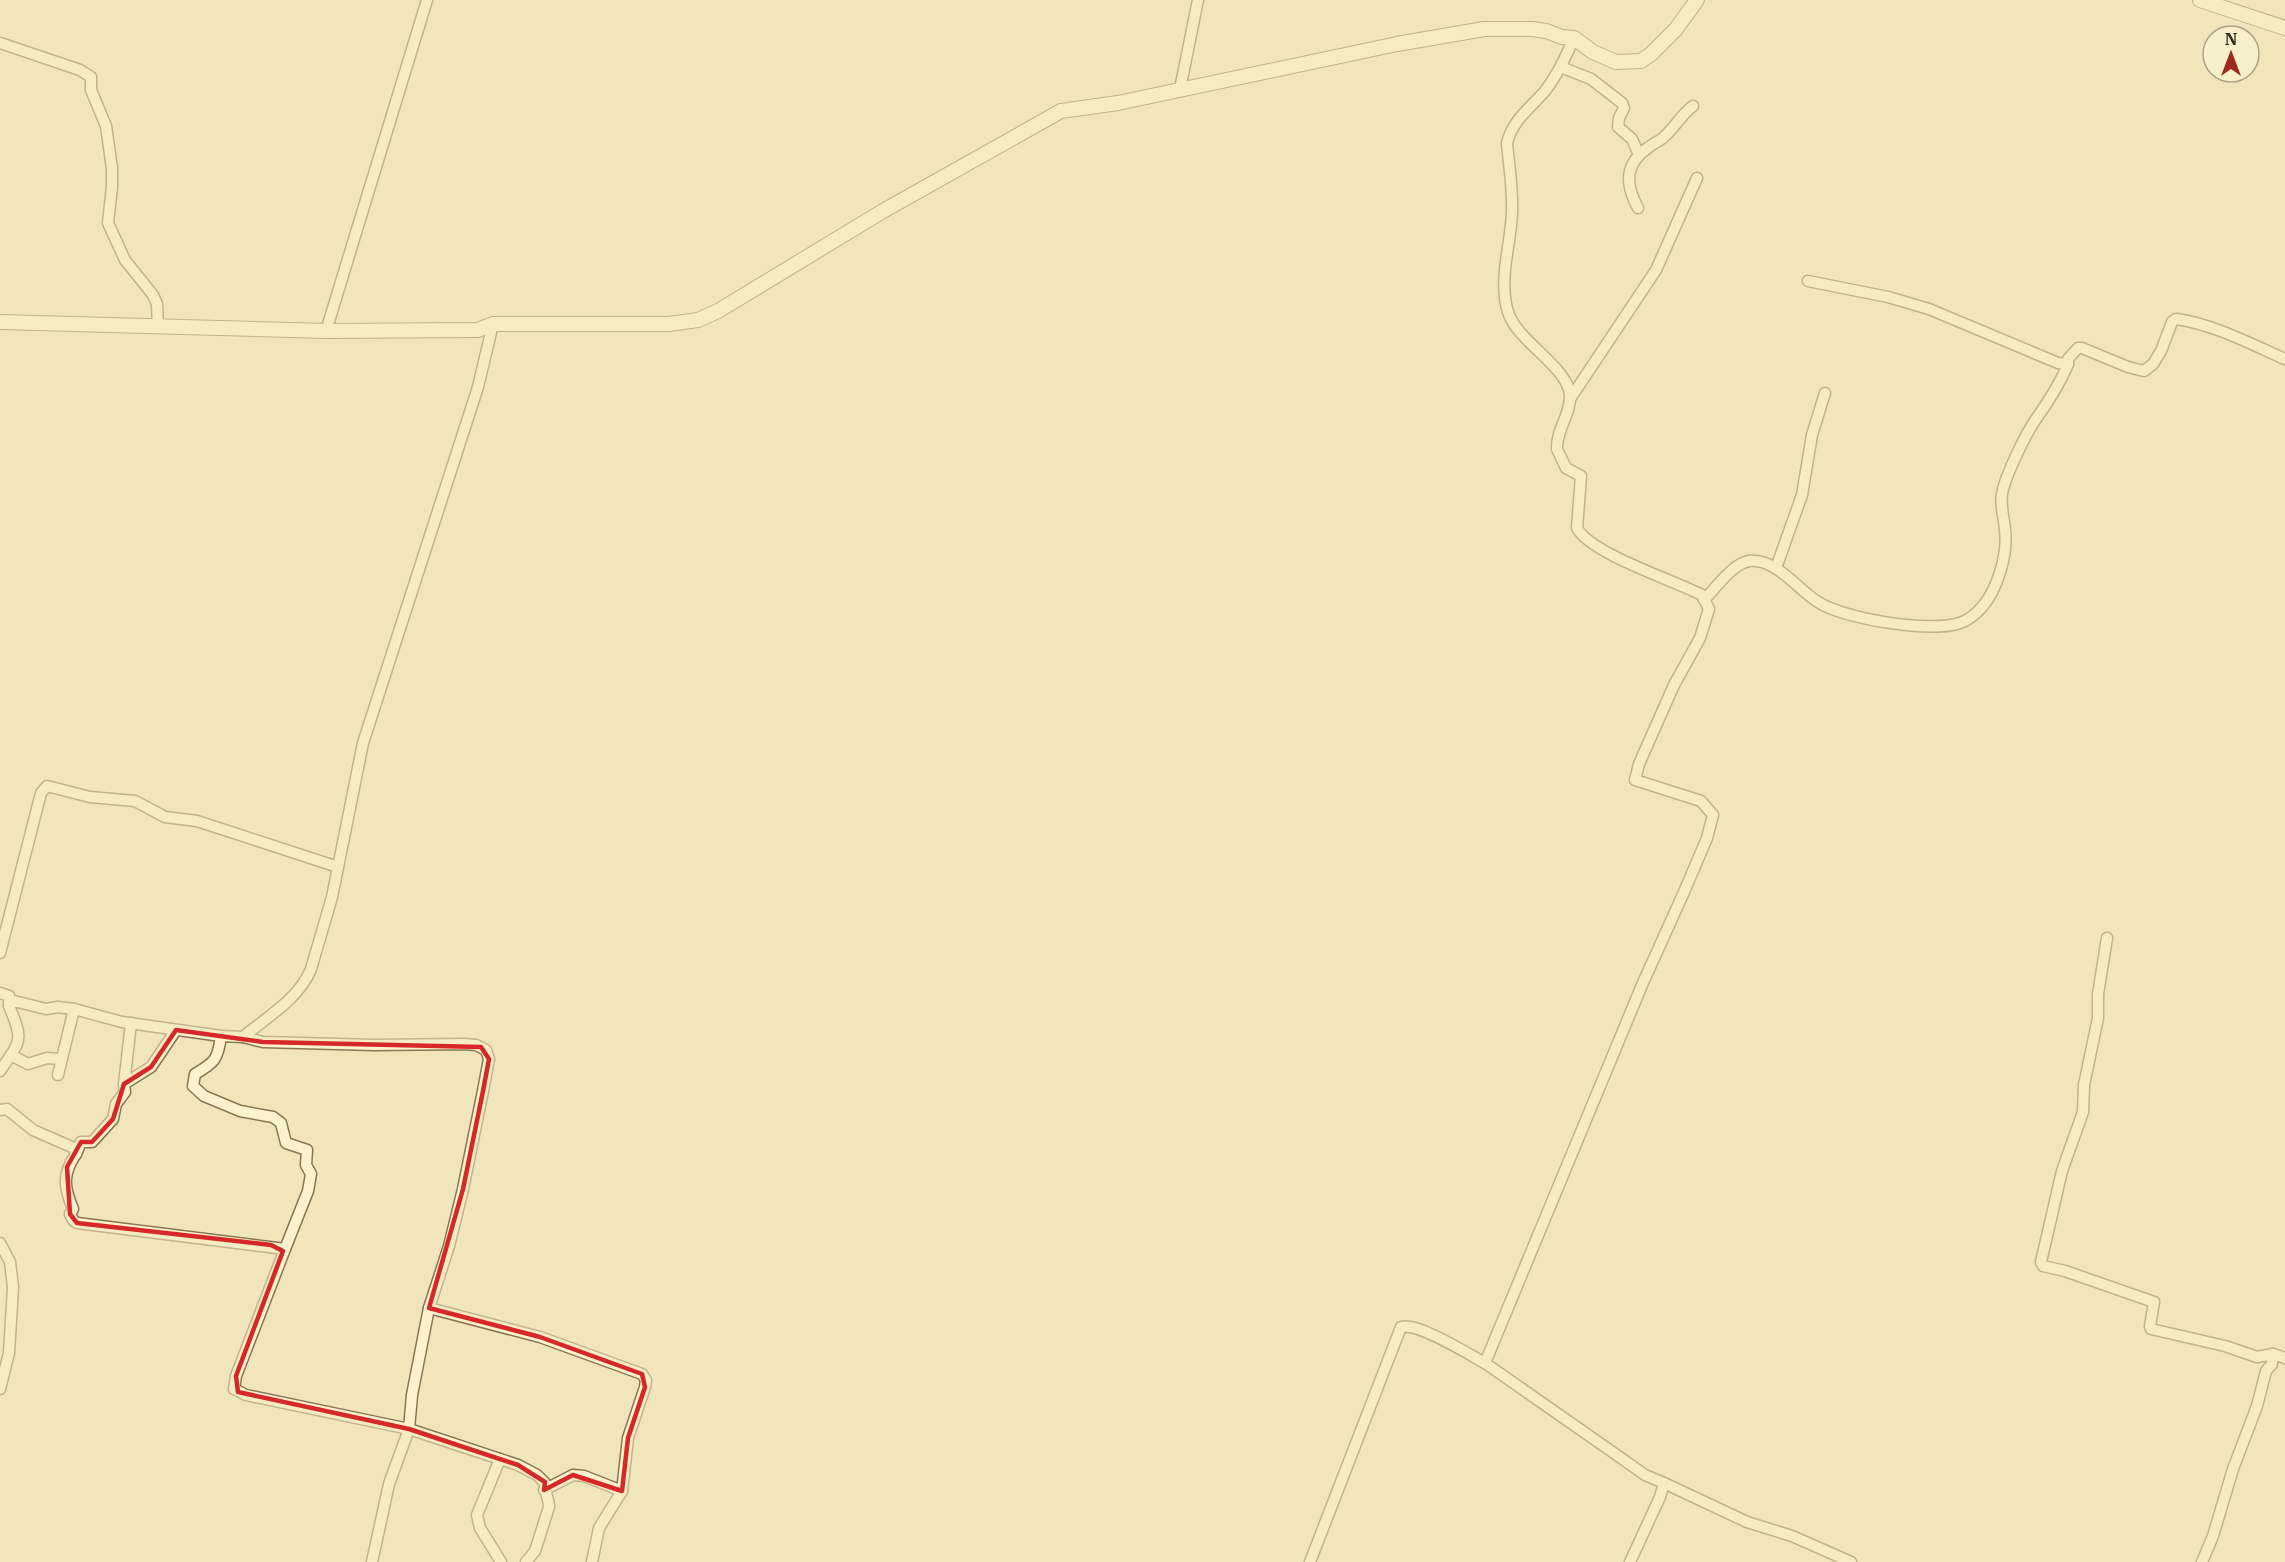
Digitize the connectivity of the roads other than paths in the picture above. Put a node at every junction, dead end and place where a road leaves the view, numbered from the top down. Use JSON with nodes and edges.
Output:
{"nodes":[{"id":1,"x":427,"y":0,"type":"edge"},
{"id":2,"x":1198,"y":0,"type":"edge"},
{"id":3,"x":1697,"y":0,"type":"edge"},
{"id":4,"x":2200,"y":0,"type":"edge"},
{"id":5,"x":2285,"y":28,"type":"edge"},
{"id":6,"x":1574,"y":38,"type":"junction"},
{"id":7,"x":0,"y":43,"type":"edge"},
{"id":8,"x":1561,"y":67,"type":"junction"},
{"id":9,"x":1180,"y":89,"type":"junction"},
{"id":10,"x":1693,"y":106,"type":"dead end"},
{"id":11,"x":1639,"y":156,"type":"junction"},
{"id":12,"x":1697,"y":178,"type":"dead end"},
{"id":13,"x":1638,"y":208,"type":"dead end"},
{"id":14,"x":1808,"y":281,"type":"dead end"},
{"id":15,"x":0,"y":322,"type":"edge"},
{"id":16,"x":493,"y":324,"type":"junction"},
{"id":17,"x":158,"y":327,"type":"junction"},
{"id":18,"x":326,"y":331,"type":"junction"},
{"id":19,"x":2285,"y":359,"type":"edge"},
{"id":20,"x":2068,"y":364,"type":"junction"},
{"id":21,"x":1825,"y":393,"type":"dead end"},
{"id":22,"x":1570,"y":399,"type":"junction"},
{"id":23,"x":1776,"y":568,"type":"junction"},
{"id":24,"x":1704,"y":600,"type":"junction"},
{"id":25,"x":338,"y":867,"type":"junction"},
{"id":26,"x":2107,"y":938,"type":"dead end"},
{"id":27,"x":0,"y":953,"type":"edge"},
{"id":28,"x":0,"y":993,"type":"edge"},
{"id":29,"x":9,"y":1006,"type":"junction"},
{"id":30,"x":74,"y":1010,"type":"junction"},
{"id":31,"x":131,"y":1023,"type":"junction"},
{"id":32,"x":176,"y":1030,"type":"junction"},
{"id":33,"x":221,"y":1036,"type":"junction"},
{"id":34,"x":253,"y":1040,"type":"junction"},
{"id":35,"x":11,"y":1055,"type":"junction"},
{"id":36,"x":61,"y":1059,"type":"junction"},
{"id":37,"x":0,"y":1071,"type":"edge"},
{"id":38,"x":58,"y":1075,"type":"dead end"},
{"id":39,"x":124,"y":1084,"type":"junction"},
{"id":40,"x":0,"y":1110,"type":"edge"},
{"id":41,"x":76,"y":1154,"type":"junction"},
{"id":42,"x":1,"y":1245,"type":"edge"},
{"id":43,"x":285,"y":1249,"type":"junction"},
{"id":44,"x":429,"y":1308,"type":"junction"},
{"id":45,"x":2273,"y":1354,"type":"junction"},
{"id":46,"x":2285,"y":1358,"type":"edge"},
{"id":47,"x":1485,"y":1362,"type":"junction"},
{"id":48,"x":0,"y":1389,"type":"edge"},
{"id":49,"x":409,"y":1429,"type":"junction"},
{"id":50,"x":500,"y":1459,"type":"junction"},
{"id":51,"x":1664,"y":1483,"type":"junction"},
{"id":52,"x":544,"y":1490,"type":"junction"},
{"id":53,"x":622,"y":1491,"type":"junction"},
{"id":54,"x":372,"y":1562,"type":"edge"},
{"id":55,"x":501,"y":1562,"type":"edge"},
{"id":56,"x":526,"y":1562,"type":"edge"},
{"id":57,"x":592,"y":1562,"type":"edge"},
{"id":58,"x":1310,"y":1562,"type":"edge"},
{"id":59,"x":1630,"y":1562,"type":"edge"},
{"id":60,"x":1851,"y":1562,"type":"edge"},
{"id":61,"x":2202,"y":1562,"type":"edge"}],
"edges":[{"from":1,"to":18,"type":"street"},
{"from":2,"to":9,"type":"street"},
{"from":3,"to":6,"type":"street"},
{"from":4,"to":5,"type":"street"},
{"from":6,"to":8,"type":"street"},
{"from":6,"to":9,"type":"street"},
{"from":7,"to":17,"type":"street"},
{"from":8,"to":11,"type":"street"},
{"from":8,"to":22,"type":"street"},
{"from":9,"to":16,"type":"street"},
{"from":10,"to":11,"type":"street"},
{"from":11,"to":13,"type":"street"},
{"from":12,"to":22,"type":"street"},
{"from":14,"to":20,"type":"street"},
{"from":15,"to":17,"type":"street"},
{"from":16,"to":18,"type":"street"},
{"from":16,"to":25,"type":"street"},
{"from":17,"to":18,"type":"street"},
{"from":19,"to":20,"type":"street"},
{"from":20,"to":23,"type":"street"},
{"from":21,"to":23,"type":"street"},
{"from":22,"to":24,"type":"street"},
{"from":23,"to":24,"type":"street"},
{"from":24,"to":47,"type":"street"},
{"from":25,"to":27,"type":"street"},
{"from":25,"to":34,"type":"street"},
{"from":26,"to":45,"type":"street"},
{"from":28,"to":29,"type":"street"},
{"from":29,"to":30,"type":"street"},
{"from":29,"to":35,"type":"street"},
{"from":30,"to":31,"type":"street"},
{"from":30,"to":36,"type":"street"},
{"from":31,"to":32,"type":"street"},
{"from":31,"to":39,"type":"street"},
{"from":32,"to":33,"type":"street"},
{"from":32,"to":39,"type":"street"},
{"from":33,"to":34,"type":"street"},
{"from":33,"to":43,"type":"street"},
{"from":34,"to":44,"type":"street"},
{"from":35,"to":36,"type":"street"},
{"from":35,"to":37,"type":"street"},
{"from":36,"to":38,"type":"street"},
{"from":39,"to":41,"type":"street"},
{"from":40,"to":41,"type":"street"},
{"from":41,"to":43,"type":"street"},
{"from":42,"to":48,"type":"street"},
{"from":43,"to":49,"type":"street"},
{"from":44,"to":49,"type":"street"},
{"from":44,"to":53,"type":"street"},
{"from":45,"to":46,"type":"street"},
{"from":45,"to":61,"type":"street"},
{"from":47,"to":51,"type":"street"},
{"from":47,"to":58,"type":"street"},
{"from":49,"to":50,"type":"street"},
{"from":49,"to":54,"type":"street"},
{"from":50,"to":52,"type":"street"},
{"from":50,"to":55,"type":"street"},
{"from":51,"to":59,"type":"street"},
{"from":51,"to":60,"type":"street"},
{"from":52,"to":53,"type":"street"},
{"from":52,"to":56,"type":"street"},
{"from":53,"to":57,"type":"street"}]}
